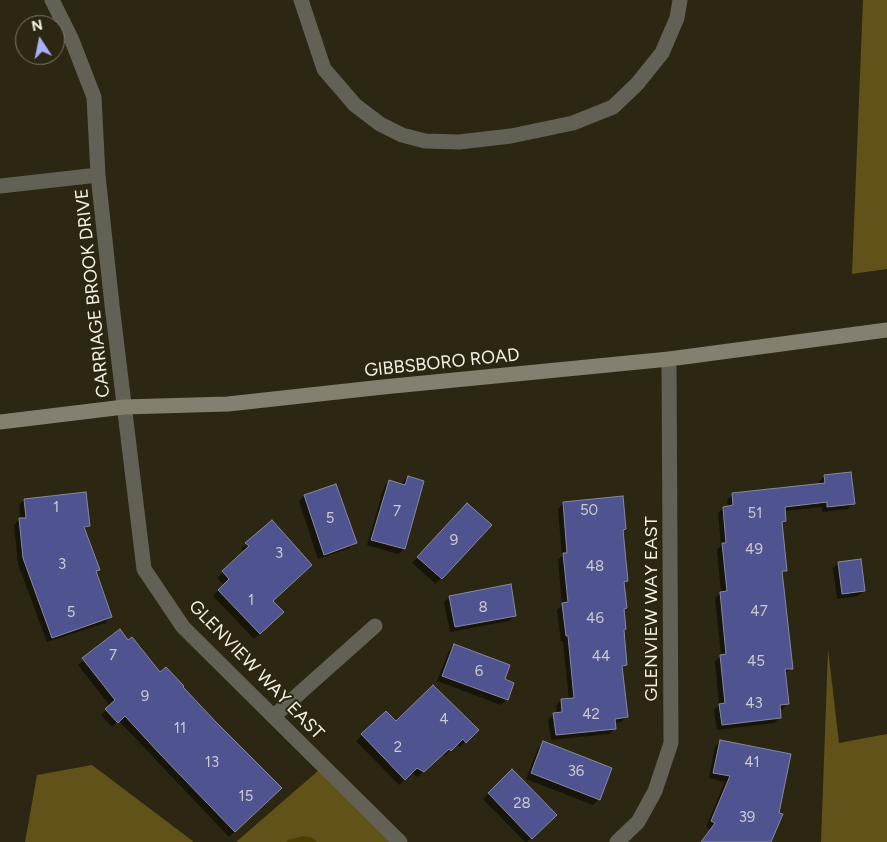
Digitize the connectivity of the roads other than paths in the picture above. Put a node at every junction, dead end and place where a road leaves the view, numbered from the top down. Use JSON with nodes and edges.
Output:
{"nodes":[{"id":1,"x":52,"y":0,"type":"edge"},
{"id":2,"x":301,"y":0,"type":"edge"},
{"id":3,"x":680,"y":0,"type":"edge"},
{"id":4,"x":98,"y":175,"type":"junction"},
{"id":5,"x":0,"y":186,"type":"edge"},
{"id":6,"x":887,"y":330,"type":"edge"},
{"id":7,"x":669,"y":359,"type":"junction"},
{"id":8,"x":124,"y":408,"type":"junction"},
{"id":9,"x":0,"y":422,"type":"edge"},
{"id":10,"x":375,"y":626,"type":"dead end"},
{"id":11,"x":274,"y":716,"type":"junction"},
{"id":12,"x":400,"y":842,"type":"edge"},
{"id":13,"x":617,"y":842,"type":"edge"}],
"edges":[{"from":1,"to":4,"type":"street","name":"CARRIAGE BROOK DRIVE"},
{"from":2,"to":3,"type":"street"},
{"from":4,"to":5,"type":"street"},
{"from":4,"to":8,"type":"street","name":"CARRIAGE BROOK DRIVE"},
{"from":6,"to":7,"type":"street","name":"GIBBSBORO ROAD"},
{"from":7,"to":8,"type":"street","name":"GIBBSBORO ROAD"},
{"from":7,"to":13,"type":"street","name":"GLENVIEW WAY EAST"},
{"from":8,"to":9,"type":"street","name":"GIBBSBORO ROAD"},
{"from":8,"to":11,"type":"street","name":"GLENVIEW WAY EAST"},
{"from":10,"to":11,"type":"street"},
{"from":11,"to":12,"type":"street","name":"GLENVIEW WAY EAST"}]}
